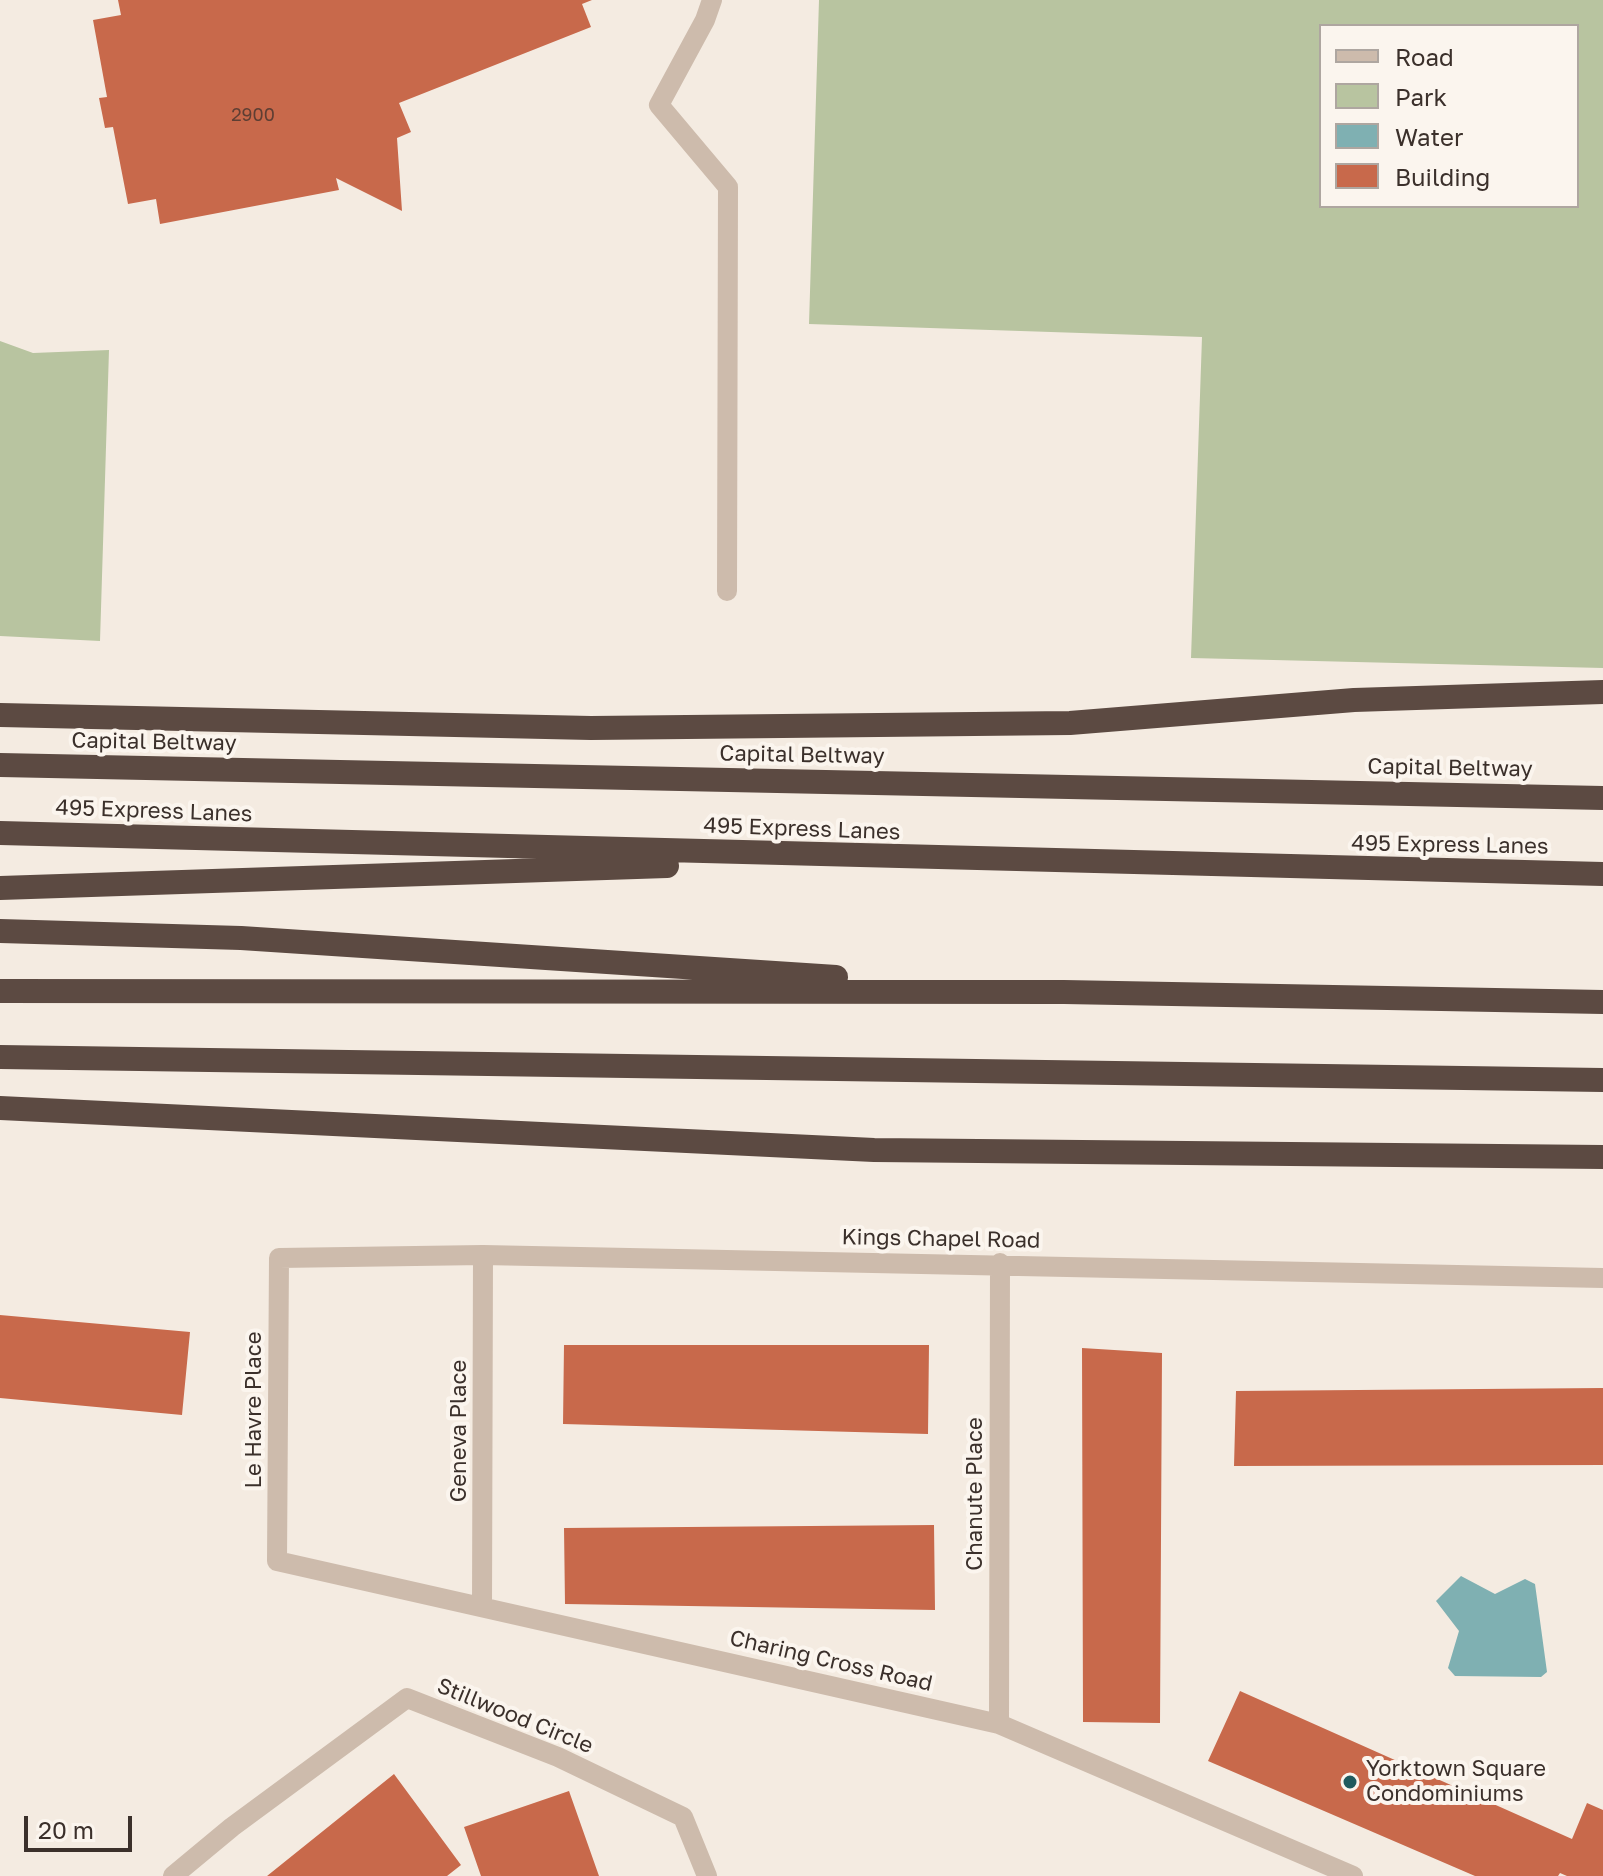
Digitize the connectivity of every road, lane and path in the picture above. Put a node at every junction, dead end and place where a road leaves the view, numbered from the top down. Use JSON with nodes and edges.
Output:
{"nodes":[{"id":1,"x":712,"y":0,"type":"edge"},
{"id":2,"x":727,"y":591,"type":"dead end"},
{"id":3,"x":1603,"y":692,"type":"edge"},
{"id":4,"x":0,"y":715,"type":"edge"},
{"id":5,"x":0,"y":765,"type":"edge"},
{"id":6,"x":1603,"y":798,"type":"edge"},
{"id":7,"x":0,"y":833,"type":"edge"},
{"id":8,"x":909,"y":858,"type":"junction"},
{"id":9,"x":1603,"y":874,"type":"edge"},
{"id":10,"x":0,"y":888,"type":"edge"},
{"id":11,"x":0,"y":931,"type":"edge"},
{"id":12,"x":0,"y":991,"type":"edge"},
{"id":13,"x":1064,"y":992,"type":"junction"},
{"id":14,"x":1603,"y":1002,"type":"edge"},
{"id":15,"x":0,"y":1057,"type":"edge"},
{"id":16,"x":1603,"y":1080,"type":"edge"},
{"id":17,"x":0,"y":1108,"type":"edge"},
{"id":18,"x":1603,"y":1157,"type":"edge"},
{"id":19,"x":483,"y":1255,"type":"junction"},
{"id":20,"x":279,"y":1258,"type":"joint"},
{"id":21,"x":1000,"y":1263,"type":"junction"},
{"id":22,"x":1603,"y":1278,"type":"edge"},
{"id":23,"x":277,"y":1561,"type":"joint"},
{"id":24,"x":482,"y":1607,"type":"junction"},
{"id":25,"x":999,"y":1724,"type":"junction"},
{"id":26,"x":173,"y":1876,"type":"edge"},
{"id":27,"x":707,"y":1876,"type":"edge"},
{"id":28,"x":1353,"y":1876,"type":"edge"}],
"edges":[{"from":1,"to":2,"type":"street"},
{"from":3,"to":4,"type":"highway"},
{"from":5,"to":6,"type":"highway","name":"Capital Beltway"},
{"from":7,"to":8,"type":"highway","name":"495 Express Lanes"},
{"from":8,"to":9,"type":"highway","name":"495 Express Lanes"},
{"from":8,"to":10,"type":"highway"},
{"from":11,"to":13,"type":"highway"},
{"from":12,"to":13,"type":"highway"},
{"from":13,"to":14,"type":"highway"},
{"from":15,"to":16,"type":"highway"},
{"from":17,"to":18,"type":"highway"},
{"from":19,"to":20,"type":"street","name":"Kings Chapel Road"},
{"from":19,"to":21,"type":"street","name":"Kings Chapel Road"},
{"from":19,"to":24,"type":"street","name":"Geneva Place"},
{"from":20,"to":23,"type":"street","name":"Le Havre Place"},
{"from":21,"to":22,"type":"street","name":"Kings Chapel Road"},
{"from":21,"to":25,"type":"street","name":"Chanute Place"},
{"from":23,"to":24,"type":"street","name":"Charing Cross Road"},
{"from":24,"to":25,"type":"street","name":"Charing Cross Road"},
{"from":25,"to":28,"type":"street","name":"Charing Cross Road"},
{"from":26,"to":27,"type":"street","name":"Stillwood Circle"}]}
